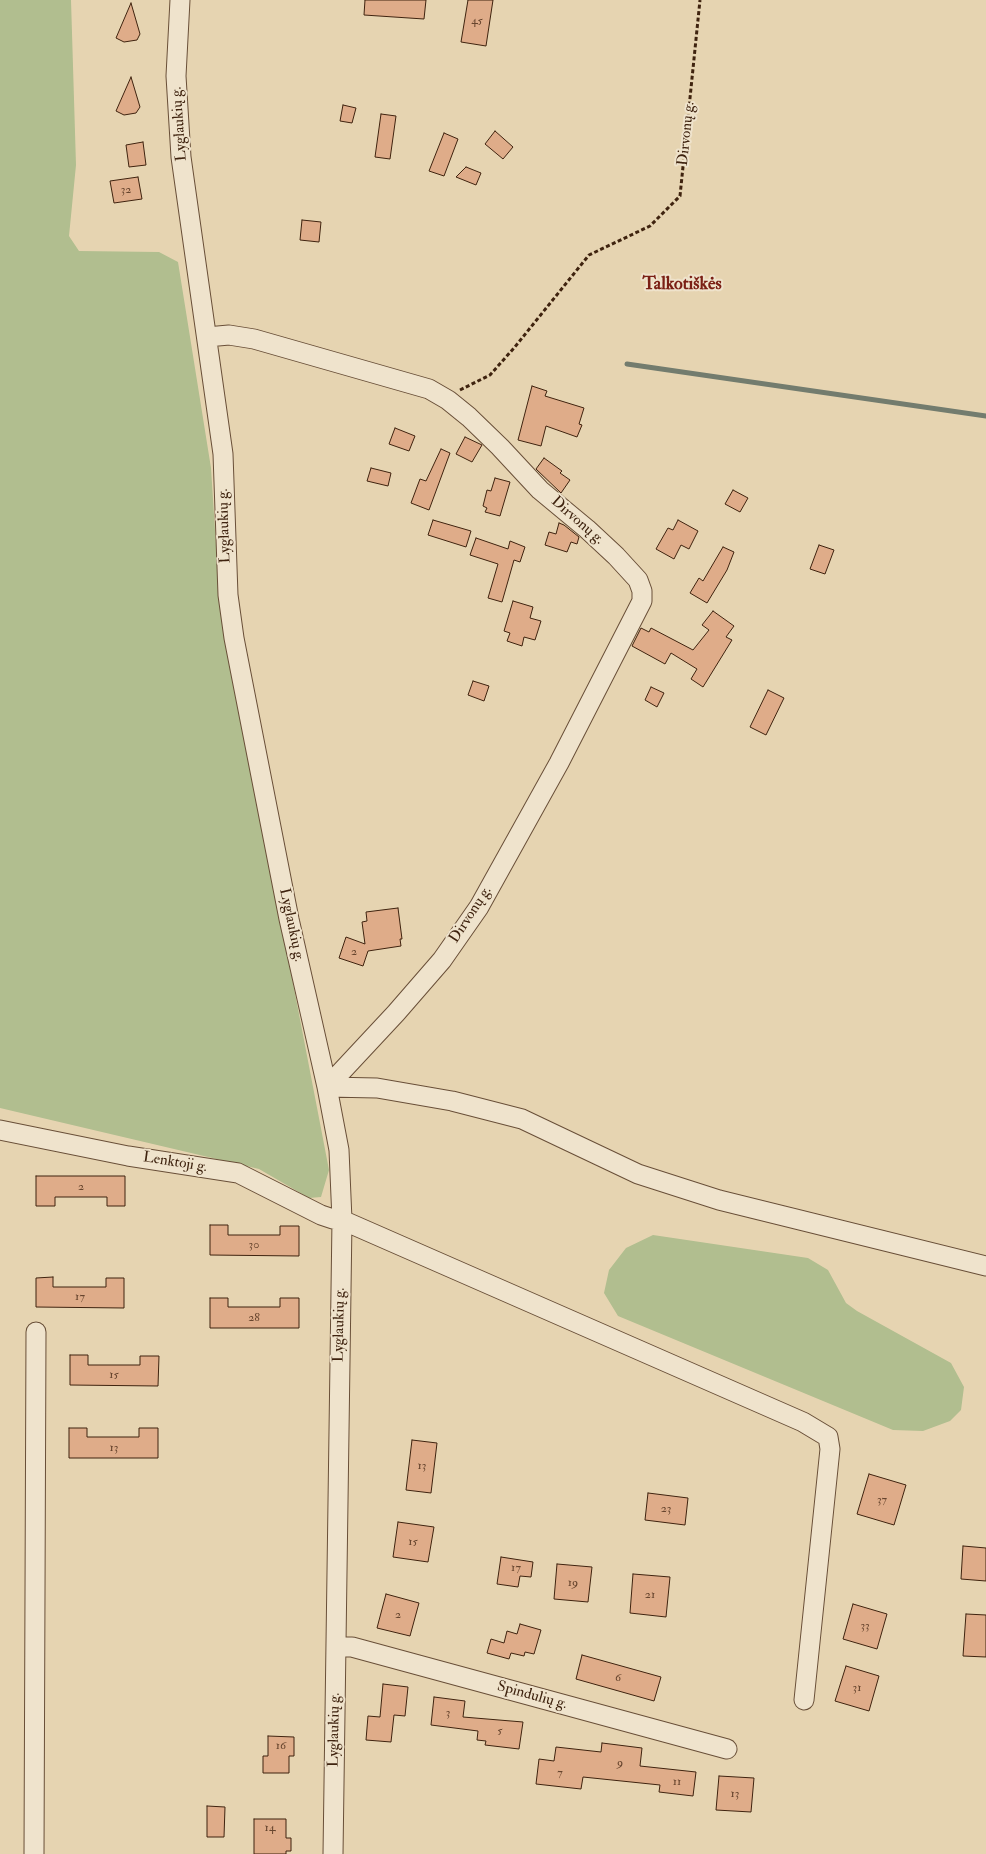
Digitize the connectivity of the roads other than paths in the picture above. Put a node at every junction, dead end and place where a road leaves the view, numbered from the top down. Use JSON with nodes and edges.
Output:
{"nodes":[{"id":1,"x":180,"y":0,"type":"edge"},
{"id":2,"x":207,"y":337,"type":"junction"},
{"id":3,"x":327,"y":1087,"type":"junction"},
{"id":4,"x":0,"y":1130,"type":"edge"},
{"id":5,"x":342,"y":1220,"type":"junction"},
{"id":6,"x":986,"y":1266,"type":"edge"},
{"id":7,"x":36,"y":1332,"type":"dead end"},
{"id":8,"x":336,"y":1647,"type":"junction"},
{"id":9,"x":804,"y":1700,"type":"dead end"},
{"id":10,"x":727,"y":1749,"type":"dead end"},
{"id":11,"x":34,"y":1854,"type":"edge"},
{"id":12,"x":334,"y":1854,"type":"edge"}],
"edges":[{"from":1,"to":2,"type":"street","name":"Lyglaukių g."},
{"from":2,"to":3,"type":"street","name":"Lyglaukių g."},
{"from":2,"to":3,"type":"street","name":"Dirvonų g."},
{"from":3,"to":5,"type":"street","name":"Lyglaukių g."},
{"from":3,"to":6,"type":"street"},
{"from":4,"to":5,"type":"street","name":"Lenktoji g."},
{"from":5,"to":8,"type":"street","name":"Lyglaukių g."},
{"from":5,"to":9,"type":"street","name":"Lenktoji g."},
{"from":7,"to":11,"type":"street"},
{"from":8,"to":10,"type":"street","name":"Spindulių g."},
{"from":8,"to":12,"type":"street","name":"Lyglaukių g."}]}
